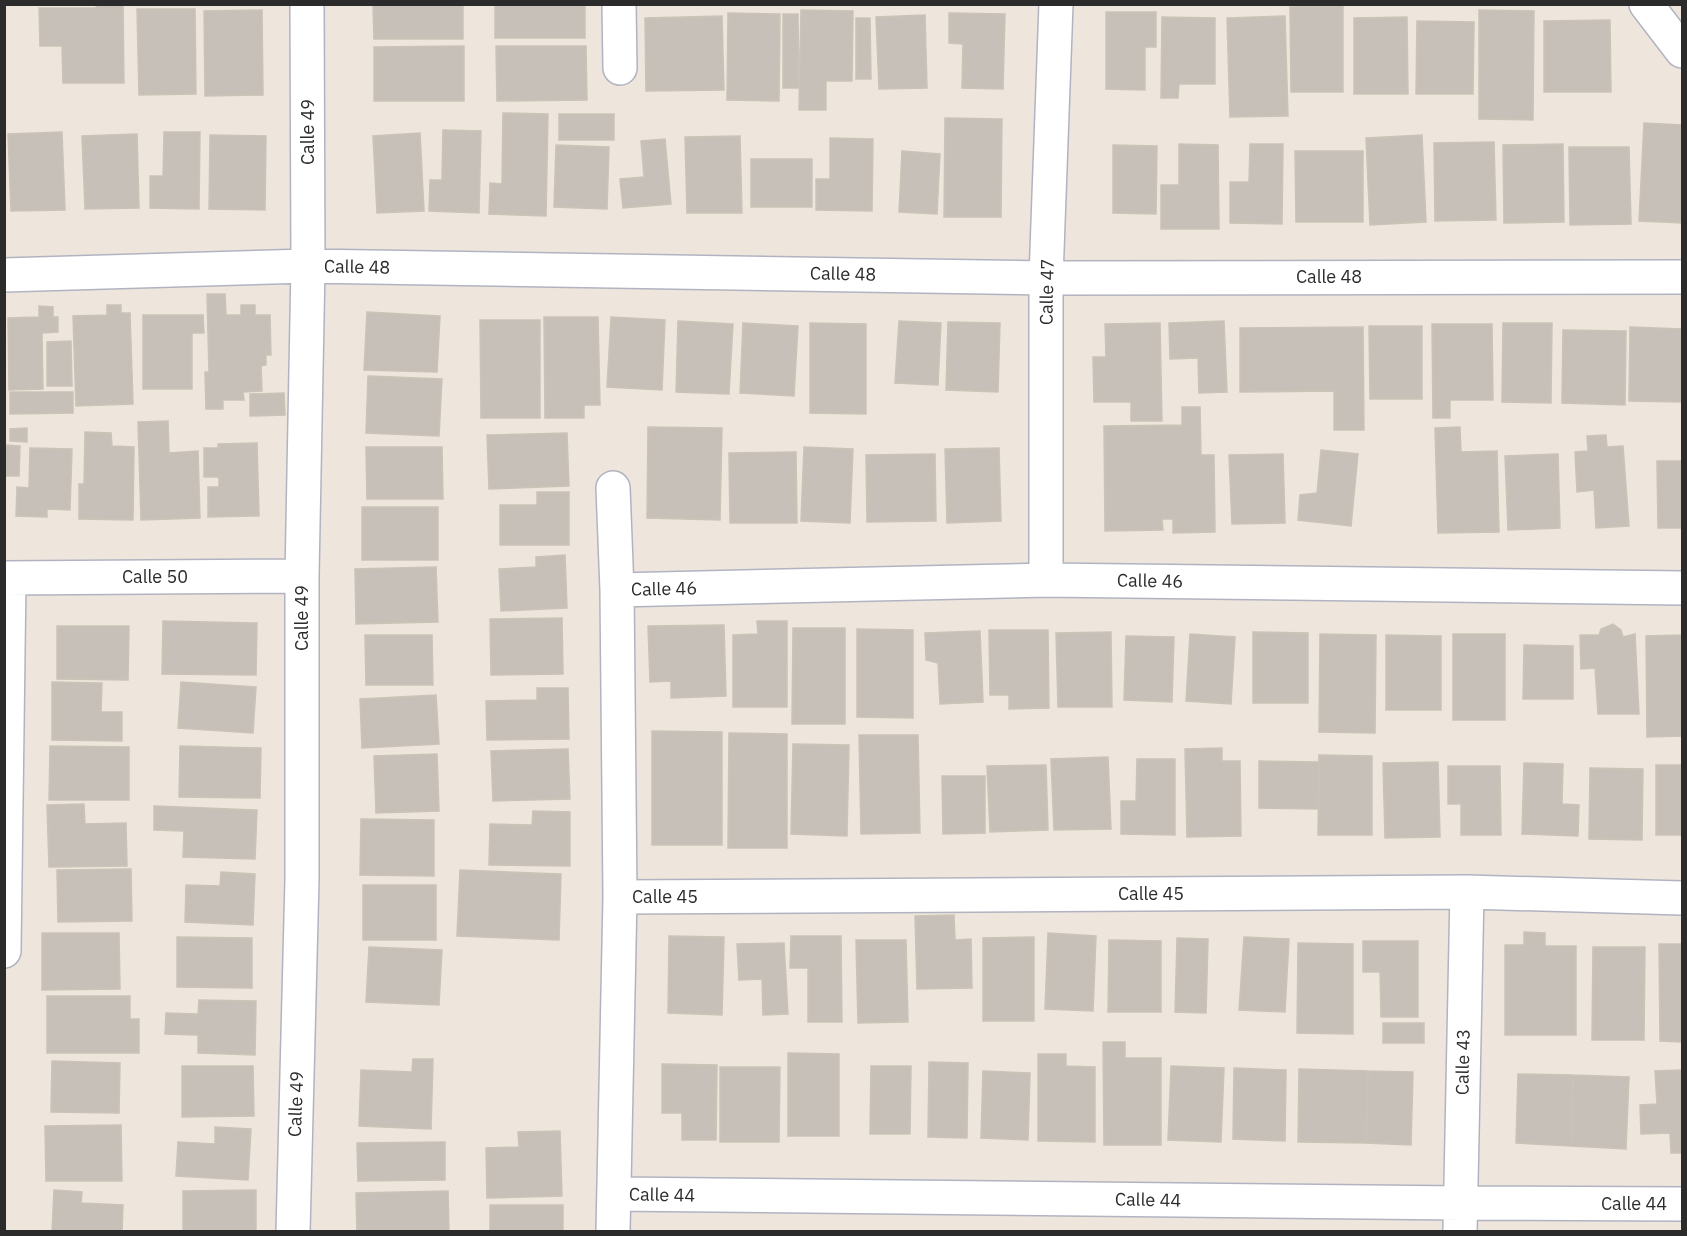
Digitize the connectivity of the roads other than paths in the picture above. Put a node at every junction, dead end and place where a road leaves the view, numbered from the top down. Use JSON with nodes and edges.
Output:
{"nodes":[{"id":1,"x":307,"y":4,"type":"edge"},
{"id":2,"x":619,"y":4,"type":"edge"},
{"id":3,"x":1056,"y":4,"type":"edge"},
{"id":4,"x":1646,"y":4,"type":"edge"},
{"id":5,"x":1683,"y":51,"type":"edge"},
{"id":6,"x":620,"y":68,"type":"dead end"},
{"id":7,"x":308,"y":266,"type":"junction"},
{"id":8,"x":4,"y":275,"type":"edge"},
{"id":9,"x":1683,"y":277,"type":"edge"},
{"id":10,"x":1046,"y":278,"type":"junction"},
{"id":11,"x":613,"y":488,"type":"dead end"},
{"id":12,"x":302,"y":576,"type":"junction"},
{"id":13,"x":7,"y":578,"type":"edge"},
{"id":14,"x":1046,"y":580,"type":"junction"},
{"id":15,"x":1683,"y":588,"type":"edge"},
{"id":16,"x":617,"y":590,"type":"junction"},
{"id":17,"x":1467,"y":892,"type":"junction"},
{"id":18,"x":620,"y":897,"type":"junction"},
{"id":19,"x":1683,"y":898,"type":"edge"},
{"id":20,"x":4,"y":951,"type":"edge"},
{"id":21,"x":614,"y":1194,"type":"junction"},
{"id":22,"x":1683,"y":1204,"type":"edge"},
{"id":23,"x":1460,"y":1217,"type":"edge"},
{"id":24,"x":293,"y":1232,"type":"edge"},
{"id":25,"x":613,"y":1232,"type":"edge"}],
"edges":[{"from":1,"to":7,"type":"street","name":"Calle 49"},
{"from":2,"to":6,"type":"street"},
{"from":3,"to":10,"type":"street","name":"Calle 47"},
{"from":4,"to":5,"type":"street"},
{"from":7,"to":8,"type":"street","name":"Calle 48"},
{"from":7,"to":10,"type":"street","name":"Calle 48"},
{"from":7,"to":12,"type":"street","name":"Calle 49"},
{"from":9,"to":10,"type":"street","name":"Calle 48"},
{"from":10,"to":14,"type":"street","name":"Calle 47"},
{"from":11,"to":16,"type":"street"},
{"from":12,"to":13,"type":"street","name":"Calle 50"},
{"from":12,"to":24,"type":"street","name":"Calle 49"},
{"from":13,"to":20,"type":"street"},
{"from":14,"to":15,"type":"street","name":"Calle 46"},
{"from":14,"to":16,"type":"street","name":"Calle 46"},
{"from":16,"to":18,"type":"street"},
{"from":17,"to":18,"type":"street","name":"Calle 45"},
{"from":17,"to":19,"type":"street","name":"Calle 45"},
{"from":17,"to":23,"type":"street","name":"Calle 43"},
{"from":18,"to":21,"type":"street"},
{"from":21,"to":23,"type":"street","name":"Calle 44"},
{"from":21,"to":25,"type":"street"},
{"from":22,"to":23,"type":"street","name":"Calle 44"}]}
